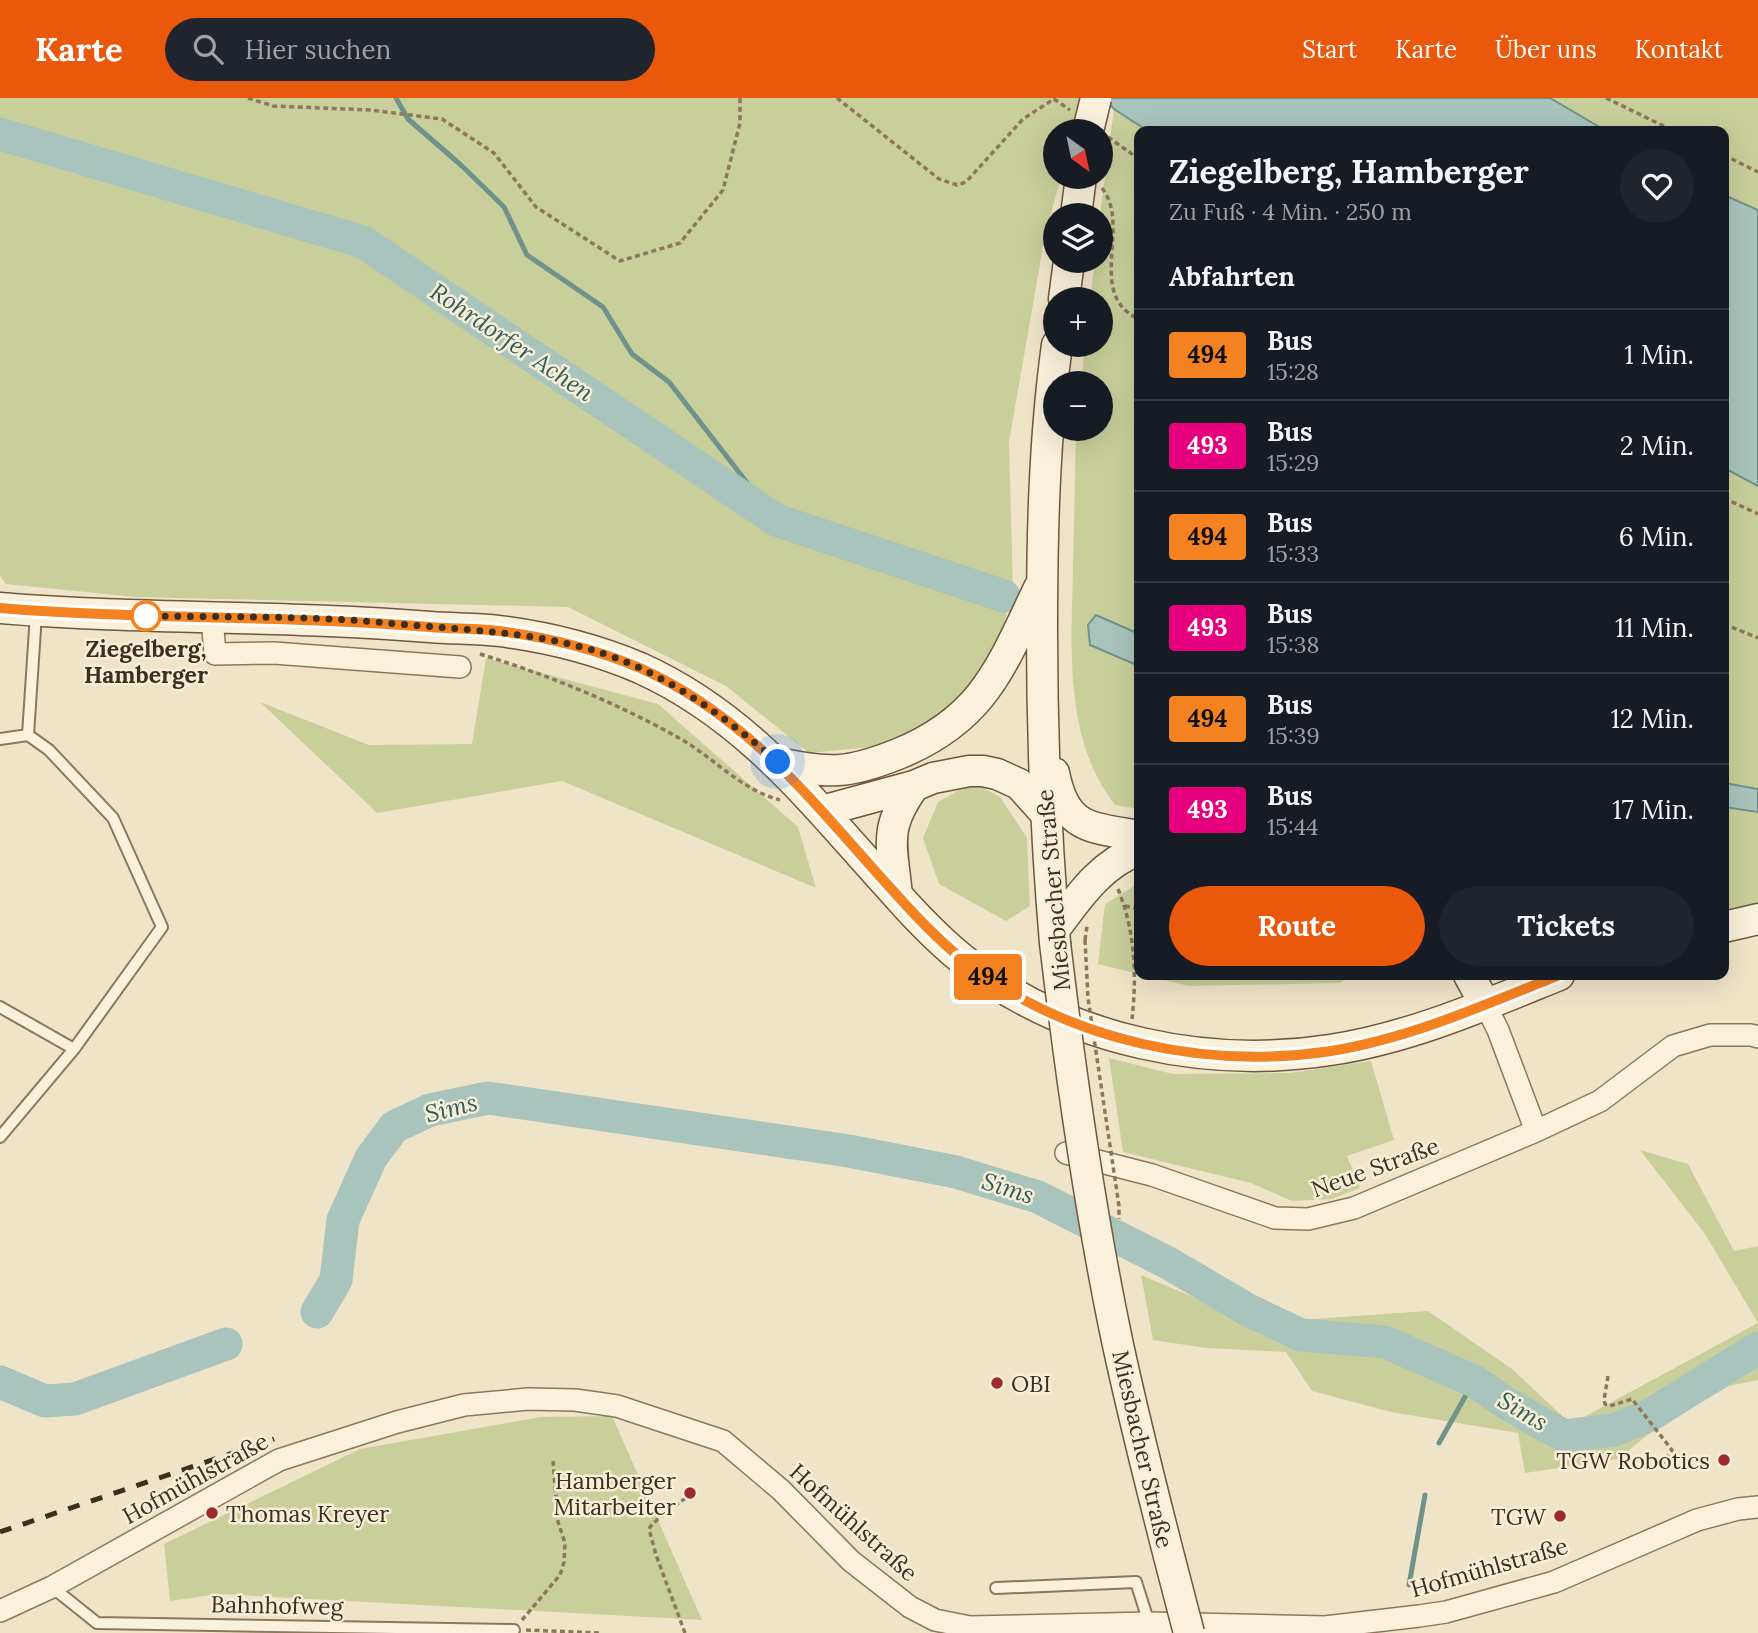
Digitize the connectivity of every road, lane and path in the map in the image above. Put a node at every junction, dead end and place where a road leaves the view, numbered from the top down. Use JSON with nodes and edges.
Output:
{"nodes":[{"id":1,"x":248,"y":98,"type":"edge"},
{"id":2,"x":740,"y":98,"type":"edge"},
{"id":3,"x":837,"y":98,"type":"edge"},
{"id":4,"x":1054,"y":98,"type":"edge"},
{"id":5,"x":1606,"y":98,"type":"edge"},
{"id":6,"x":1088,"y":119,"type":"edge"},
{"id":7,"x":1664,"y":126,"type":"edge"},
{"id":8,"x":1113,"y":140,"type":"edge"},
{"id":9,"x":1134,"y":155,"type":"edge"},
{"id":10,"x":1729,"y":158,"type":"edge"},
{"id":11,"x":1758,"y":172,"type":"edge"},
{"id":12,"x":1100,"y":189,"type":"edge"},
{"id":13,"x":1134,"y":315,"type":"edge"},
{"id":14,"x":1057,"y":357,"type":"edge"},
{"id":15,"x":1729,"y":500,"type":"edge"},
{"id":16,"x":1758,"y":514,"type":"edge"},
{"id":17,"x":1042,"y":582,"type":"junction"},
{"id":18,"x":0,"y":608,"type":"edge"},
{"id":19,"x":36,"y":611,"type":"junction"},
{"id":20,"x":212,"y":617,"type":"junction"},
{"id":21,"x":1729,"y":626,"type":"edge"},
{"id":22,"x":1758,"y":638,"type":"edge"},
{"id":23,"x":468,"y":660,"type":"joint"},
{"id":24,"x":1041,"y":674,"type":"junction"},
{"id":25,"x":28,"y":735,"type":"junction"},
{"id":26,"x":0,"y":739,"type":"edge"},
{"id":27,"x":778,"y":762,"type":"junction"},
{"id":28,"x":853,"y":770,"type":"junction"},
{"id":29,"x":914,"y":786,"type":"junction"},
{"id":30,"x":808,"y":805,"type":"junction"},
{"id":31,"x":1045,"y":813,"type":"junction"},
{"id":32,"x":1134,"y":835,"type":"edge"},
{"id":33,"x":1134,"y":852,"type":"edge"},
{"id":34,"x":1117,"y":887,"type":"dead end"},
{"id":35,"x":897,"y":895,"type":"junction"},
{"id":36,"x":1125,"y":905,"type":"junction"},
{"id":37,"x":1134,"y":908,"type":"edge"},
{"id":38,"x":1758,"y":919,"type":"edge"},
{"id":39,"x":1729,"y":926,"type":"edge"},
{"id":40,"x":1055,"y":937,"type":"junction"},
{"id":41,"x":1085,"y":940,"type":"dead end"},
{"id":42,"x":1134,"y":953,"type":"edge"},
{"id":43,"x":1135,"y":980,"type":"edge"},
{"id":44,"x":1472,"y":980,"type":"edge"},
{"id":45,"x":1491,"y":980,"type":"edge"},
{"id":46,"x":1547,"y":980,"type":"edge"},
{"id":47,"x":1486,"y":1006,"type":"junction"},
{"id":48,"x":0,"y":1007,"type":"edge"},
{"id":49,"x":1758,"y":1037,"type":"edge"},
{"id":50,"x":1130,"y":1041,"type":"junction"},
{"id":51,"x":74,"y":1049,"type":"junction"},
{"id":52,"x":1536,"y":1131,"type":"junction"},
{"id":53,"x":0,"y":1138,"type":"edge"},
{"id":54,"x":1066,"y":1153,"type":"dead end"},
{"id":55,"x":1119,"y":1227,"type":"dead end"},
{"id":56,"x":1608,"y":1376,"type":"dead end"},
{"id":57,"x":553,"y":1461,"type":"dead end"},
{"id":58,"x":1660,"y":1467,"type":"dead end"},
{"id":59,"x":691,"y":1493,"type":"dead end"},
{"id":60,"x":1758,"y":1507,"type":"edge"},
{"id":61,"x":52,"y":1587,"type":"junction"},
{"id":62,"x":996,"y":1588,"type":"dead end"},
{"id":63,"x":530,"y":1610,"type":"dead end"},
{"id":64,"x":0,"y":1611,"type":"edge"},
{"id":65,"x":1149,"y":1623,"type":"junction"},
{"id":66,"x":514,"y":1630,"type":"joint"},
{"id":67,"x":1325,"y":1630,"type":"edge"},
{"id":68,"x":601,"y":1633,"type":"edge"},
{"id":69,"x":685,"y":1633,"type":"edge"},
{"id":70,"x":1189,"y":1633,"type":"edge"}],
"edges":[{"from":1,"to":2,"type":"path"},
{"from":3,"to":4,"type":"path"},
{"from":4,"to":6,"type":"path"},
{"from":5,"to":7,"type":"path"},
{"from":8,"to":9,"type":"path"},
{"from":10,"to":11,"type":"path"},
{"from":12,"to":13,"type":"path"},
{"from":14,"to":17,"type":"main road","name":"Miesbacher Straße"},
{"from":15,"to":16,"type":"path"},
{"from":17,"to":24,"type":"main road","name":"Miesbacher Straße"},
{"from":17,"to":28,"type":"main road"},
{"from":18,"to":19,"type":"main road"},
{"from":19,"to":20,"type":"main road"},
{"from":19,"to":25,"type":"lane"},
{"from":20,"to":23,"type":"street"},
{"from":20,"to":27,"type":"main road"},
{"from":21,"to":22,"type":"path"},
{"from":23,"to":30,"type":"path"},
{"from":24,"to":31,"type":"main road","name":"Miesbacher Straße"},
{"from":24,"to":32,"type":"main road"},
{"from":25,"to":26,"type":"lane"},
{"from":25,"to":51,"type":"lane"},
{"from":27,"to":28,"type":"main road"},
{"from":27,"to":30,"type":"main road"},
{"from":28,"to":30,"type":"main road"},
{"from":29,"to":30,"type":"main road"},
{"from":29,"to":31,"type":"main road"},
{"from":29,"to":35,"type":"main road"},
{"from":30,"to":35,"type":"main road"},
{"from":31,"to":40,"type":"main road","name":"Miesbacher Straße"},
{"from":33,"to":40,"type":"main road"},
{"from":34,"to":36,"type":"path"},
{"from":35,"to":50,"type":"main road"},
{"from":36,"to":37,"type":"path"},
{"from":36,"to":42,"type":"path"},
{"from":38,"to":39,"type":"main road"},
{"from":40,"to":70,"type":"main road","name":"Miesbacher Straße","bridge":true},
{"from":41,"to":55,"type":"path","bridge":true},
{"from":43,"to":50,"type":"path"},
{"from":44,"to":47,"type":"main road"},
{"from":45,"to":47,"type":"main road"},
{"from":46,"to":47,"type":"main road"},
{"from":47,"to":50,"type":"main road"},
{"from":47,"to":52,"type":"street"},
{"from":48,"to":51,"type":"lane"},
{"from":49,"to":52,"type":"street","name":"Neue Straße"},
{"from":51,"to":53,"type":"lane"},
{"from":52,"to":54,"type":"street","name":"Neue Straße"},
{"from":56,"to":58,"type":"path"},
{"from":57,"to":63,"type":"path"},
{"from":59,"to":69,"type":"path"},
{"from":60,"to":67,"type":"street","name":"Hofmühlstraße"},
{"from":61,"to":64,"type":"street","name":"Hofmühlstraße"},
{"from":61,"to":65,"type":"street","name":"Hofmühlstraße"},
{"from":61,"to":66,"type":"lane","name":"Bahnhofweg"},
{"from":62,"to":65,"type":"lane"},
{"from":65,"to":67,"type":"street","name":"Hofmühlstraße"},
{"from":66,"to":68,"type":"path"}]}
